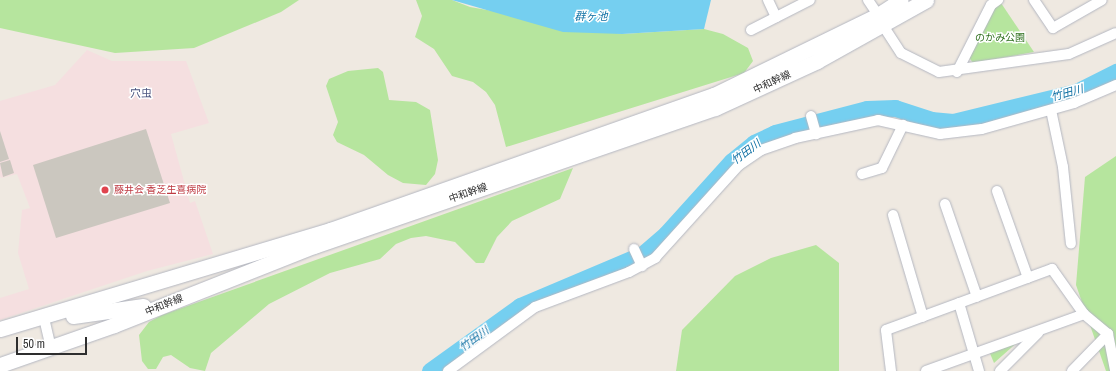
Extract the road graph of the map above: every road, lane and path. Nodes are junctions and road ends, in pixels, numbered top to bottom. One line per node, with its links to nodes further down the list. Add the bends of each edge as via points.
1 (768, 0): 9 (street)
2 (810, 0): 9 (street)
3 (868, 0): 10 (street)
4 (901, 0): 10 (main road, 中和幹線)
5 (926, 0): 10 (main road, 中和幹線)
6 (998, 0): 13 (street, via 991,5)
7 (1034, 0): 8 (street, via 1053,28)
8 (1102, 0)
9 (776, 17): 11 (street)
10 (881, 21): 13 (street, via 901,53 939,72); 28 (main road, 中和幹線, via 716,108 314,246); 32 (main road, 中和幹線, via 714,95 330,230)
11 (751, 30)
12 (1116, 33): 13 (street, via 1069,54)
13 (956, 72)
14 (1116, 85): 15 (street, via 1102,94)
15 (1051, 110): 17 (street, via 982,129 940,134); 23 (street, via 1063,167)
16 (811, 116): 18 (street)
17 (903, 125): 18 (street, via 878,120); 19 (street, via 882,168)
18 (816, 134): 25 (street, via 777,144 748,158 667,247)
19 (862, 174)
20 (998, 191): 26 (street)
21 (945, 204): 27 (street)
22 (893, 215): 31 (street)
23 (1071, 244)
24 (634, 249): 25 (street)
25 (642, 266): 39 (street, via 535,307)
26 (1028, 278): 27 (street); 30 (street, via 1052,269)
27 (977, 297): 29 (street)
28 (169, 303): 32 (main road, via 51,321); 36 (main road, 中和幹線)
29 (959, 303): 31 (street); 37 (street)
30 (1084, 314): 34 (street); 35 (street)
31 (923, 317): 40 (street, via 886,330)
32 (44, 318): 33 (main road, 中和幹線); 36 (street)
33 (0, 330)
34 (1040, 331): 37 (street); 43 (street)
35 (1108, 334): 44 (street); 45 (street)
36 (51, 348): 38 (main road, 中和幹線)
37 (974, 354): 41 (street); 42 (street)
38 (0, 364)
39 (448, 371)
40 (891, 371)
41 (926, 371)
42 (979, 371)
43 (1000, 371)
44 (1072, 371)
45 (1115, 371)

